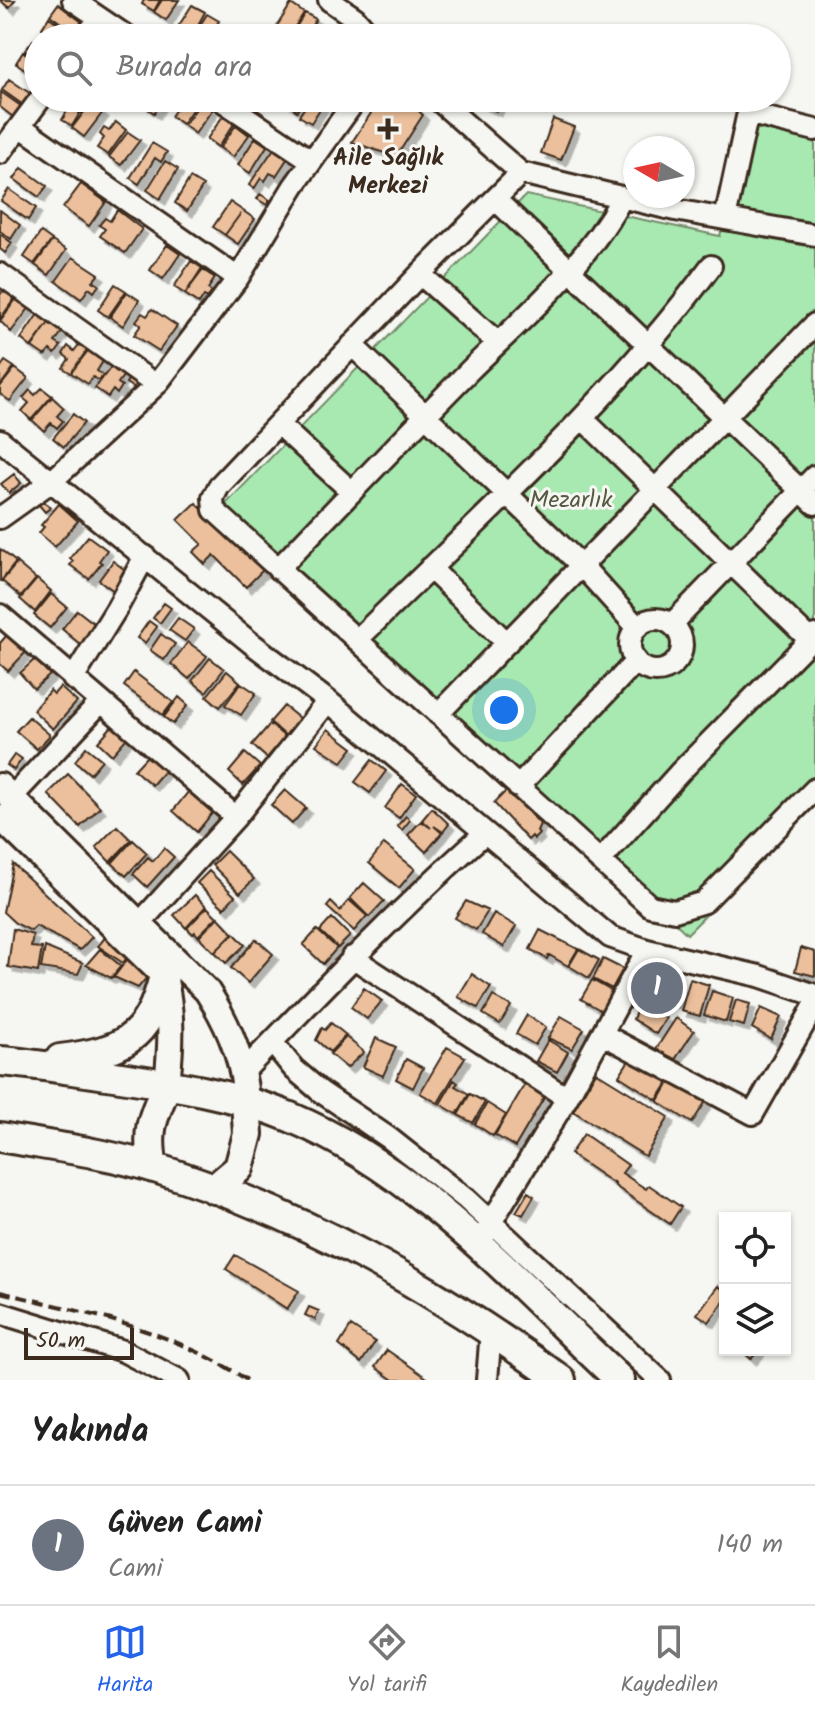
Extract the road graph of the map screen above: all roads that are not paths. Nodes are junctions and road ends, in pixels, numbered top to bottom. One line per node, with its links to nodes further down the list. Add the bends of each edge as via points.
1 (73, 0): 3 (street)
2 (329, 0): 6 (street)
3 (99, 18): 4 (street); 5 (street)
4 (95, 24)
5 (108, 24)
6 (360, 24)
7 (30, 112): 11 (street)
8 (239, 112): 14 (street)
9 (347, 112): 14 (street)
10 (452, 112): 15 (street)
11 (20, 126): 13 (street); 24 (street)
12 (815, 130): 18 (street, via 747,117)
13 (0, 153)
14 (312, 161): 24 (street)
15 (521, 173): 16 (street); 17 (street)
16 (622, 198): 18 (street); 21 (street)
17 (495, 199): 21 (street); 23 (street)
18 (725, 219): 19 (street)
19 (815, 235)
20 (711, 266): 28 (street)
21 (570, 271): 26 (street); 28 (street)
22 (0, 274): 29 (street)
23 (420, 274): 26 (street); 27 (street)
24 (238, 278): 29 (street)
25 (815, 324): 32 (street)
26 (498, 343): 30 (street)
27 (352, 345): 30 (street); 33 (street)
28 (649, 346): 31 (street); 32 (street)
29 (156, 385): 35 (street)
30 (425, 416): 38 (street); 39 (street)
31 (582, 418): 36 (street); 39 (street)
32 (725, 418): 36 (street); 37 (street)
33 (278, 424): 38 (street); 45 (street, via 219,486 213,504)
34 (0, 440): 35 (street)
35 (52, 481): 40 (street); 41 (street)
36 (656, 490): 42 (street); 43 (street)
37 (810, 490): 42 (street)
38 (352, 492): 45 (street)
39 (505, 493): 43 (street); 44 (street)
40 (0, 518)
41 (145, 556): 53 (street); 54 (street)
42 (731, 563): 47 (street); 49 (street)
43 (582, 566): 48 (street); 51 (street)
44 (430, 568): 50 (street); 51 (street)
45 (278, 569): 50 (street)
46 (0, 615): 53 (street)
47 (672, 624): 48 (street, via 650,619); 52 (street, via 682,643 674,663 654,671)
48 (637, 627): 52 (street, via 630,640)
49 (813, 638): 62 (street)
50 (357, 640): 56 (street)
51 (507, 643): 56 (street)
52 (636, 661): 57 (street)
53 (73, 679): 55 (street)
54 (328, 701): 60 (street); 61 (street)
55 (100, 703): 59 (street); 60 (street)
56 (438, 714): 57 (street)
57 (518, 787): 62 (street)
58 (815, 789): 62 (street, via 704,902 685,910 650,906)
59 (4, 800): 63 (main road); 66 (main road)
60 (236, 817): 63 (street)
61 (485, 833): 64 (street, via 610,937); 65 (street)
62 (600, 861)
63 (140, 923): 72 (main road, via 207,991)
64 (647, 950): 67 (street); 69 (street)
65 (352, 957): 70 (street); 74 (street)
66 (164, 976): 71 (highway, via 147,1024 127,1040 102,1053); 73 (main road, via 170,1002)
67 (815, 995)
68 (815, 1005): 69 (street, via 753,1114)
69 (602, 1034): 74 (street)
70 (272, 1042): 72 (street); 79 (street, via 307,1081 412,1155)
71 (12, 1062): 73 (highway)
72 (244, 1071): 75 (main road)
73 (167, 1084): 75 (highway); 77 (highway, via 149,1141)
74 (567, 1098): 79 (street)
75 (246, 1101): 78 (highway, via 248,1134 239,1168); 79 (highway, via 292,1118 383,1168)
76 (0, 1137): 77 (highway)
77 (153, 1168): 78 (highway)
78 (214, 1189): 81 (highway, via 371,1257)
79 (484, 1234): 85 (highway); 86 (street)
80 (0, 1313): 82 (street, via 123,1351)
81 (491, 1330): 83 (street); 84 (highway)
82 (179, 1380)
83 (487, 1380)
84 (561, 1380)
85 (620, 1380)
86 (660, 1380)

